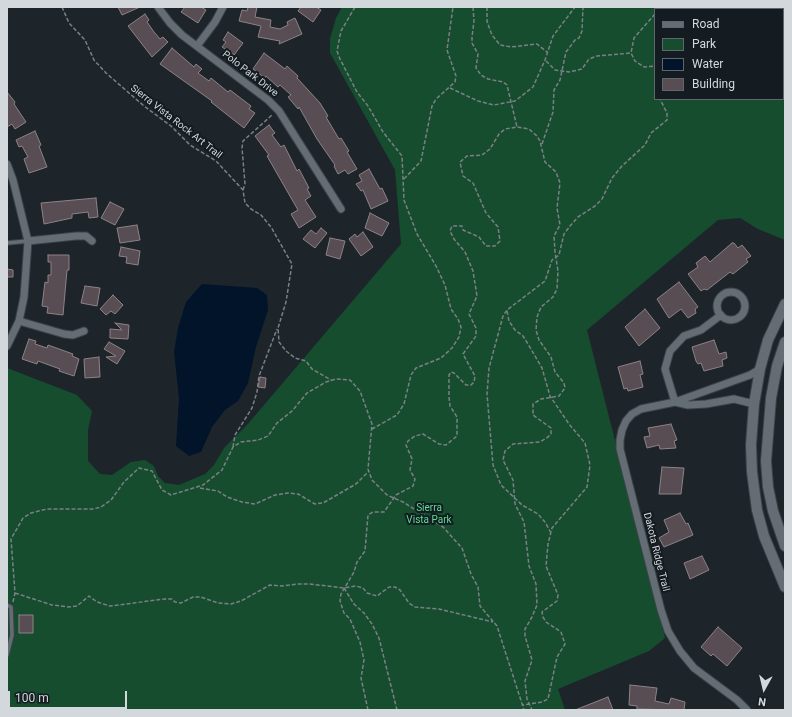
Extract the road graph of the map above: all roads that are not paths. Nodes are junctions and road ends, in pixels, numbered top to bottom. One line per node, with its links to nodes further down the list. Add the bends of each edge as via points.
1 (158, 7): 3 (street, Polo Park Drive, via 170,23)
2 (223, 7): 3 (street)
3 (197, 46): 5 (street, Polo Park Drive, via 279,111)
4 (7, 164): 6 (street)
5 (340, 209)
6 (28, 241): 7 (street, via 76,236 86,236); 8 (lane); 11 (street, via 27,279)
7 (92, 241)
8 (7, 243)
9 (785, 304): 15 (main road, via 768,340)
10 (721, 315): 10 (street, via 729,320 743,315 746,306 742,296 735,292 726,292 722,295 717,302); 16 (street, via 701,330 684,336 670,351 665,368)
11 (19, 321): 12 (street, via 64,334 73,335); 14 (street)
12 (84, 331)
13 (785, 342): 18 (main road, via 771,398 766,461 773,511)
14 (7, 346)
15 (760, 369): 16 (street, Dakota Ridge Trail); 17 (main road)
16 (675, 402): 17 (street, Dakota Ridge Trail, via 706,404 734,399); 22 (street, Dakota Ridge Trail, via 641,409 632,414 622,430 620,449 668,631 694,668 738,700)
17 (754, 404): 19 (main road, via 751,452 755,498 764,536)
18 (785, 546)
19 (785, 587)
20 (9, 606): 21 (lane, via 12,635)
21 (7, 655)
22 (747, 710)

